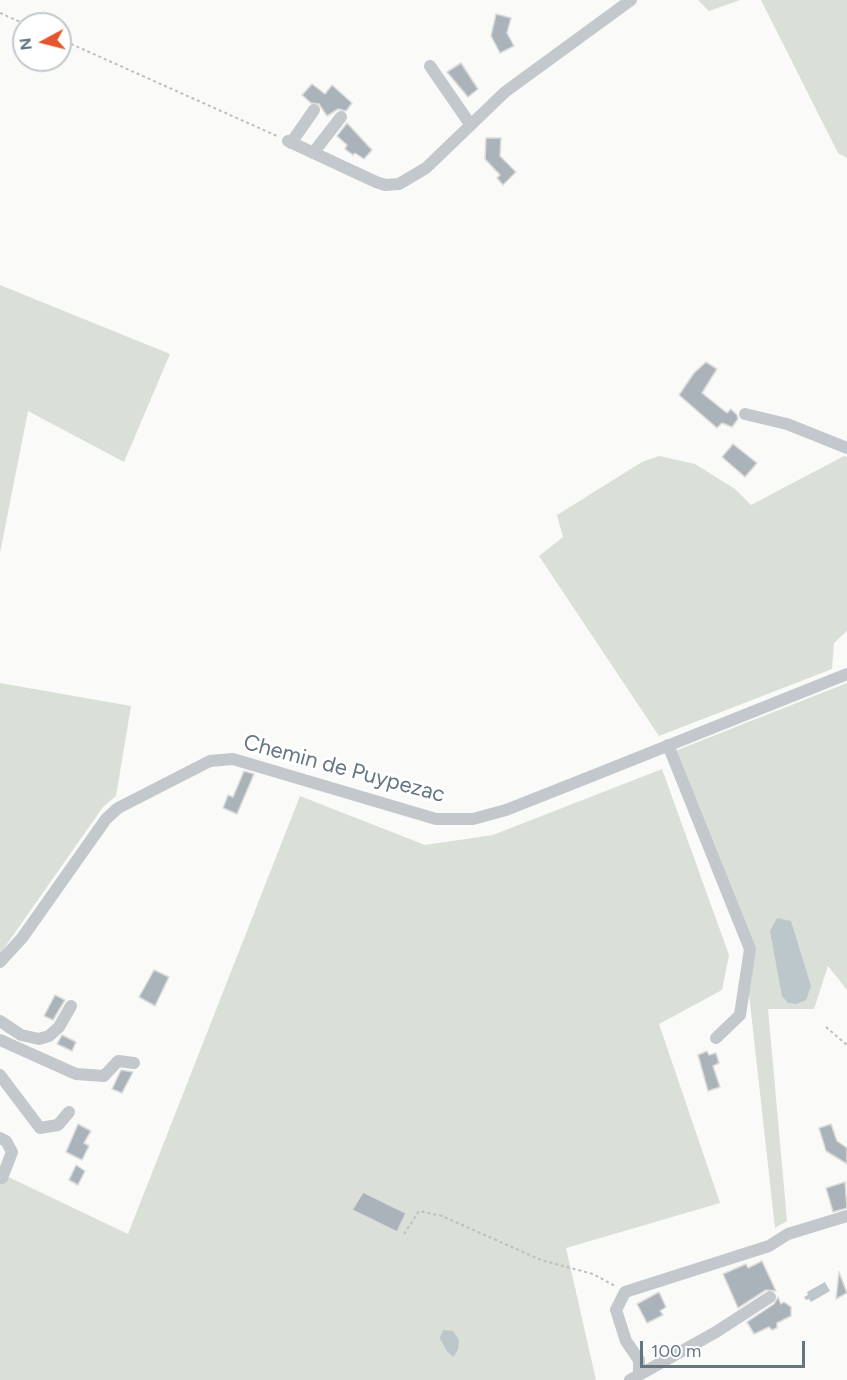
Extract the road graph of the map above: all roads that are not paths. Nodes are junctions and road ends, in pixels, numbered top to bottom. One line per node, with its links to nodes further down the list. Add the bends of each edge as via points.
1 (631, 0): 5 (street, via 504,92)
2 (430, 66): 5 (street)
3 (314, 110): 6 (street, via 290,142)
4 (341, 117): 6 (street)
5 (470, 124): 6 (street, via 426,168 399,183 376,182)
6 (313, 153)
7 (746, 414): 8 (street, via 787,424)
8 (847, 448)
9 (847, 674): 10 (street, Chemin de Puypezac)
10 (668, 745): 11 (street, Chemin de Puypezac, via 506,810 473,819 436,819 233,759 210,760 118,808 106,819 22,938); 14 (street, via 750,949 740,1016)
11 (0, 962)
12 (71, 1006): 13 (street, via 59,1027 39,1039 21,1035)
13 (0, 1021)
14 (716, 1038)
15 (0, 1040): 16 (street, via 76,1074 104,1076 118,1061)
16 (134, 1063)
17 (0, 1075): 18 (street, via 40,1128 58,1125)
18 (69, 1112)
19 (0, 1138): 20 (street, via 12,1152)
20 (2, 1178)
21 (847, 1216): 23 (street, via 788,1234 769,1246 625,1292 616,1310 626,1341 639,1360)
22 (770, 1296): 23 (street, via 716,1332)
23 (635, 1377)

